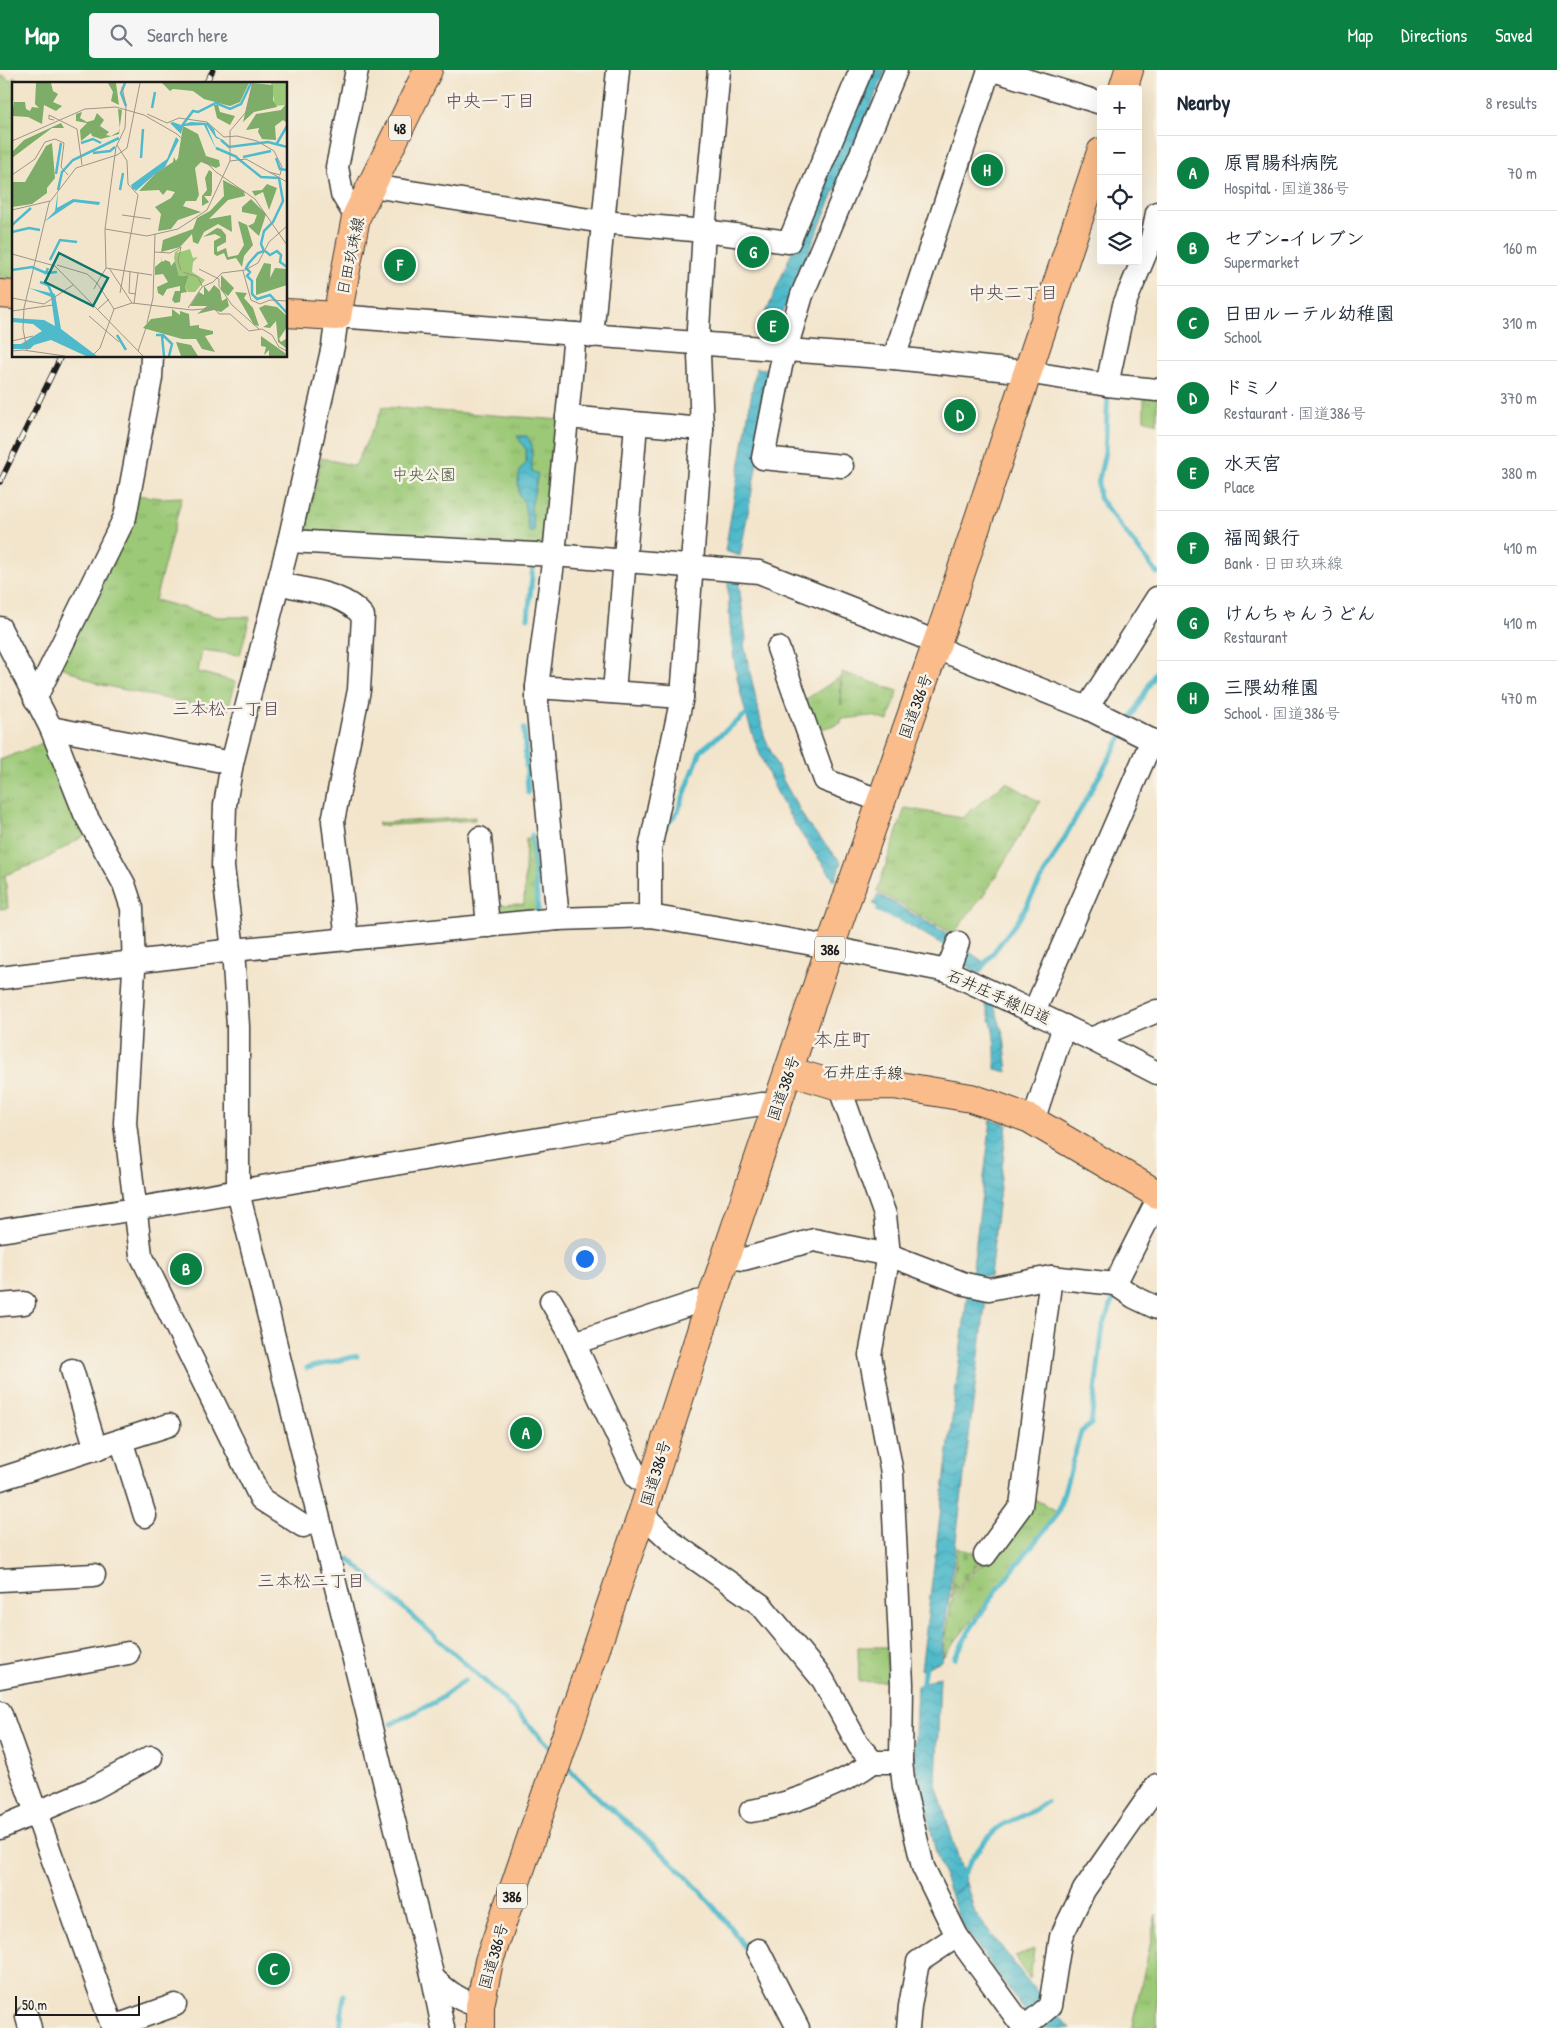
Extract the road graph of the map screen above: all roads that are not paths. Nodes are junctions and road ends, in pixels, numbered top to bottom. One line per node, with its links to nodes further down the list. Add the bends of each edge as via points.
1 (357, 70): 15 (street, via 337,166 342,194)
2 (428, 70): 13 (main road, 日田玖珠線 / 48)
3 (618, 70): 16 (street)
4 (719, 70): 17 (street)
5 (861, 70): 17 (street, via 789,242)
6 (896, 70): 22 (street, via 802,295)
7 (989, 70): 24 (street)
8 (992, 70): 11 (street)
9 (1129, 70): 10 (main road)
10 (1123, 85)
11 (1097, 103)
12 (1097, 164): 25 (main road, 国道386号 / 386)
13 (372, 186): 15 (main road, 日田玖珠線 / 48); 16 (street)
14 (1157, 213): 26 (street, via 1152,238 1124,305)
15 (356, 216): 19 (main road, 日田玖珠線 / 48)
16 (603, 222): 17 (street); 20 (street)
17 (704, 231): 21 (street)
18 (288, 313): 19 (main road, 日田玖珠線)
19 (337, 316): 20 (street); 32 (street)
20 (583, 335): 21 (street); 28 (street)
21 (699, 344): 22 (street); 30 (street)
22 (787, 351): 24 (street); 31 (street, via 781,366 763,458)
23 (152, 358): 44 (street, via 151,378 124,517)
24 (894, 358): 25 (street)
25 (1026, 372): 26 (street); 39 (main road, 国道386号 / 386)
26 (1107, 385): 27 (street)
27 (1157, 390)
28 (567, 418): 29 (street); 33 (street)
29 (636, 424): 30 (street); 34 (street)
30 (702, 428): 35 (street)
31 (842, 466)
32 (289, 542): 33 (street); 36 (street)
33 (554, 555): 34 (street); 41 (street)
34 (624, 562): 35 (street); 42 (street)
35 (692, 566): 39 (street, via 758,572); 43 (street)
36 (278, 583): 48 (street); 54 (street, via 338,598 357,608 364,616 359,690 333,821)
37 (1157, 598): 45 (street)
38 (0, 628): 44 (street)
39 (937, 645): 45 (street, via 951,654); 49 (main road, 国道386号 / 386)
40 (778, 648): 49 (street, via 825,780)
41 (537, 687): 42 (street); 52 (street)
42 (614, 692): 43 (street)
43 (682, 697): 51 (street, via 650,849)
44 (35, 700): 46 (street)
45 (1087, 708): 47 (street)
46 (51, 728): 48 (street); 57 (street, via 85,814 124,884 132,908)
47 (1155, 741): 60 (street)
48 (232, 763): 56 (street, via 225,805 223,867)
49 (881, 801): 55 (main road, 国道386号 / 386)
50 (480, 838): 53 (street)
51 (650, 916): 52 (street, 石井庄手線旧道); 55 (street, 石井庄手線旧道)
52 (558, 919): 53 (street, 石井庄手線旧道)
53 (488, 926): 54 (street, 石井庄手線旧道)
54 (347, 940): 56 (street, 石井庄手線旧道)
55 (830, 948): 60 (street, 石井庄手線旧道, via 956,963 992,992); 63 (main road, 国道386号 / 386)
56 (233, 950): 57 (street, 石井庄手線旧道); 69 (street, via 238,1026)
57 (133, 963): 58 (street, 石井庄手線旧道); 72 (street, via 125,1123)
58 (0, 978)
59 (1157, 1011): 62 (street)
60 (1034, 1012): 61 (street, 石井庄手線旧道)
61 (1064, 1026): 62 (street, 石井庄手線旧道); 67 (street)
62 (1091, 1039): 64 (street, 石井庄手線旧道)
63 (789, 1071): 65 (main road, 石井庄手線); 66 (main road, 国道386号 / 386); 67 (main road, 石井庄手線, via 894,1070 972,1083)
64 (1157, 1073)
65 (839, 1086): 70 (main road, 石井庄手線, via 894,1084 971,1098 998,1107 1030,1119); 74 (street, via 885,1215)
66 (777, 1105): 69 (street, via 762,1104 651,1120); 75 (main road, 国道386号 / 386)
67 (1037, 1109): 68 (main road, 石井庄手線)
68 (1157, 1182)
69 (238, 1192): 72 (street); 108 (street)
70 (1157, 1194)
71 (1157, 1201): 77 (street)
72 (137, 1210): 73 (street); 92 (street, via 141,1255 261,1499)
73 (0, 1231)
74 (889, 1255): 75 (street, via 814,1240 744,1259); 76 (street, via 965,1284 989,1288); 101 (street, via 870,1355 892,1473 902,1684)
75 (726, 1257): 78 (main road, 国道386号 / 386)
76 (1051, 1278): 77 (street); 93 (street, via 1021,1506)
77 (1116, 1284): 82 (street)
78 (711, 1300): 83 (street); 89 (main road, 国道386号 / 386)
79 (551, 1301): 83 (street)
80 (24, 1303): 81 (street)
81 (0, 1305)
82 (1157, 1308)
83 (574, 1343): 89 (street, via 638,1478)
84 (72, 1370): 87 (street)
85 (169, 1425): 86 (street)
86 (121, 1440): 87 (street); 91 (street)
87 (96, 1448): 88 (street)
88 (0, 1479)
89 (650, 1487): 90 (main road, 国道386号 / 386)
90 (642, 1514): 100 (street, via 673,1543 762,1606 823,1680 859,1746); 110 (main road, 国道386号 / 386, via 489,1961)
91 (145, 1516)
92 (303, 1526)
93 (985, 1555)
94 (94, 1575): 95 (street)
95 (0, 1580)
96 (128, 1653): 97 (street)
97 (0, 1677)
98 (0, 1712): 104 (street)
99 (151, 1757): 104 (street)
100 (873, 1762): 101 (street); 103 (street, via 858,1774 835,1784)
101 (901, 1762): 106 (street, via 923,1867)
102 (1157, 1785): 115 (street, via 1084,1890 1061,1937 1050,2006)
103 (751, 1811)
104 (38, 1813): 105 (street); 111 (street)
105 (0, 1828)
106 (957, 1936): 114 (street, via 918,1962); 115 (street)
107 (758, 1950): 113 (street)
108 (433, 1978): 110 (street); 112 (street)
109 (175, 2004): 111 (street)
110 (480, 2017)
111 (113, 2027)
112 (443, 2028)
113 (798, 2028)
114 (908, 2028)
115 (1024, 2028)

